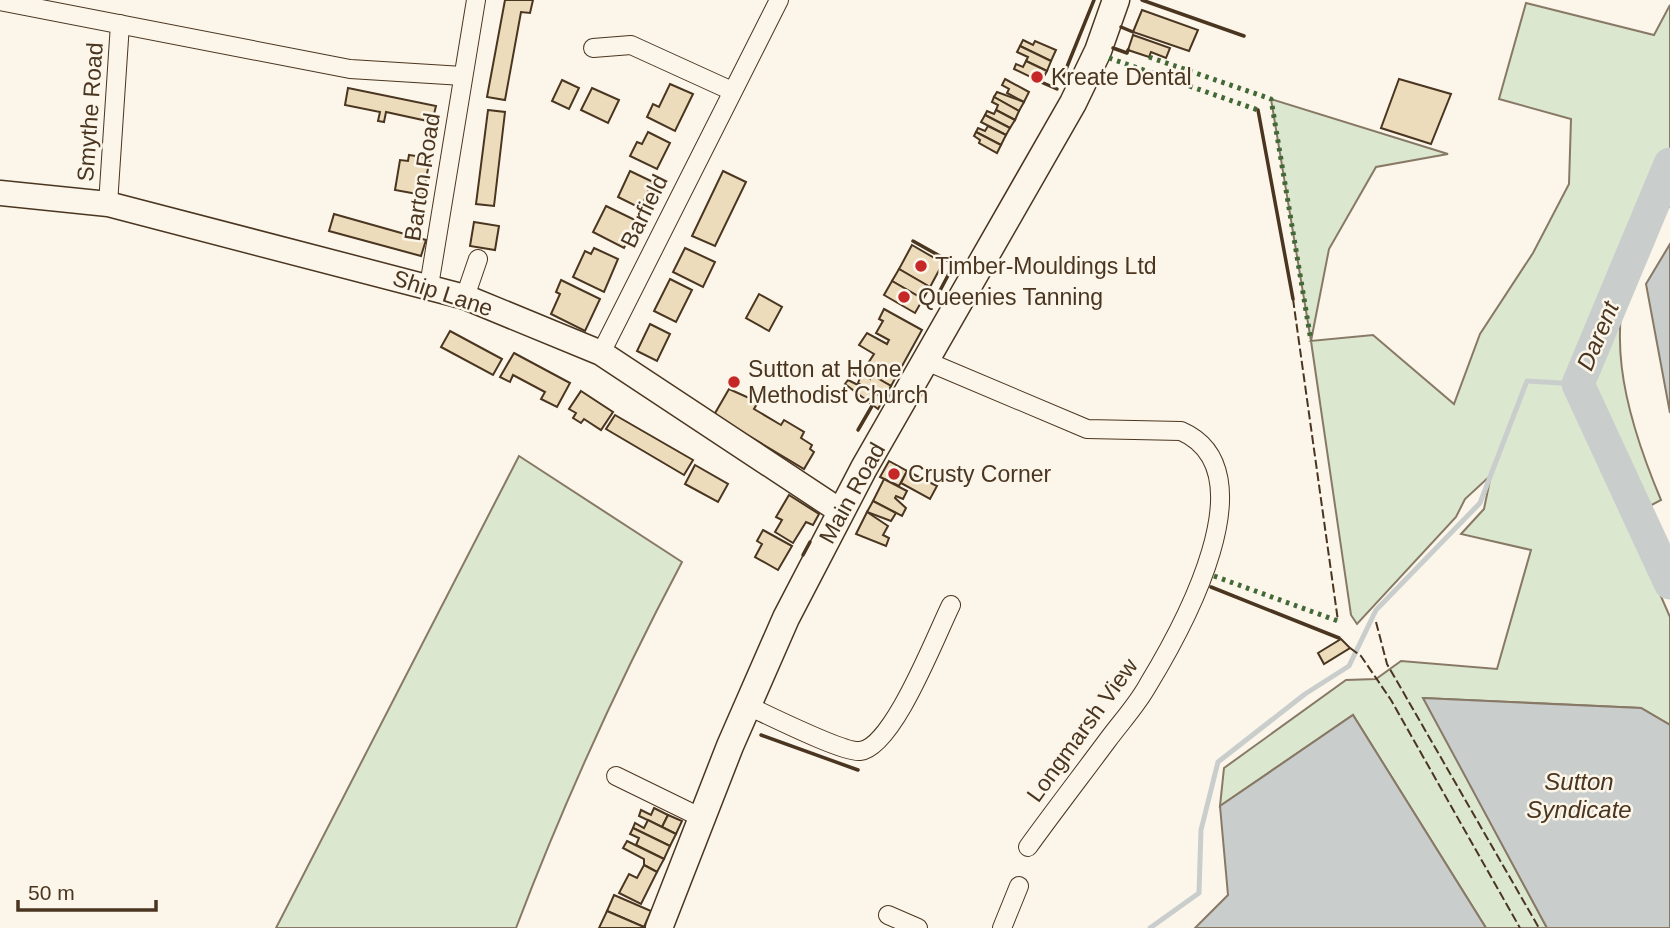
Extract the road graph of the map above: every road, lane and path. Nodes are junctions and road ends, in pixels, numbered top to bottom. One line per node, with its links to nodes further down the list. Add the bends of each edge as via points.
1 (476, 0): 7 (street, Barton Road)
2 (779, 0): 8 (street, Barfield)
3 (1116, 0): 15 (main road, Main Road, via 1073,103)
4 (0, 1): 5 (street)
5 (120, 24): 7 (street, via 350,69); 10 (street, Smythe Road)
6 (593, 48): 8 (street, via 631,45)
7 (463, 76): 12 (street, Barton Road)
8 (732, 92): 14 (street, Barfield)
9 (0, 193): 10 (street, Ship Lane)
10 (108, 204): 12 (street, Ship Lane)
11 (478, 259): 13 (street)
12 (429, 286): 13 (street, Ship Lane)
13 (465, 297): 14 (street, Ship Lane)
14 (601, 353): 16 (street, Ship Lane)
15 (926, 361): 16 (main road, Main Road); 21 (street, Longmarsh View, via 1087,429 1181,431 1194,437 1217,464 1218,521 1192,601 1147,687)
16 (841, 511): 18 (main road, Main Road)
17 (951, 605): 18 (street, via 893,725 872,747 858,752)
18 (747, 705): 20 (main road, Main Road)
19 (616, 776): 20 (street)
20 (702, 818): 24 (main road, Main Road)
21 (1028, 847)
22 (1019, 886): 26 (street)
23 (888, 915): 25 (street)
24 (659, 928)
25 (918, 928)
26 (1002, 928)

